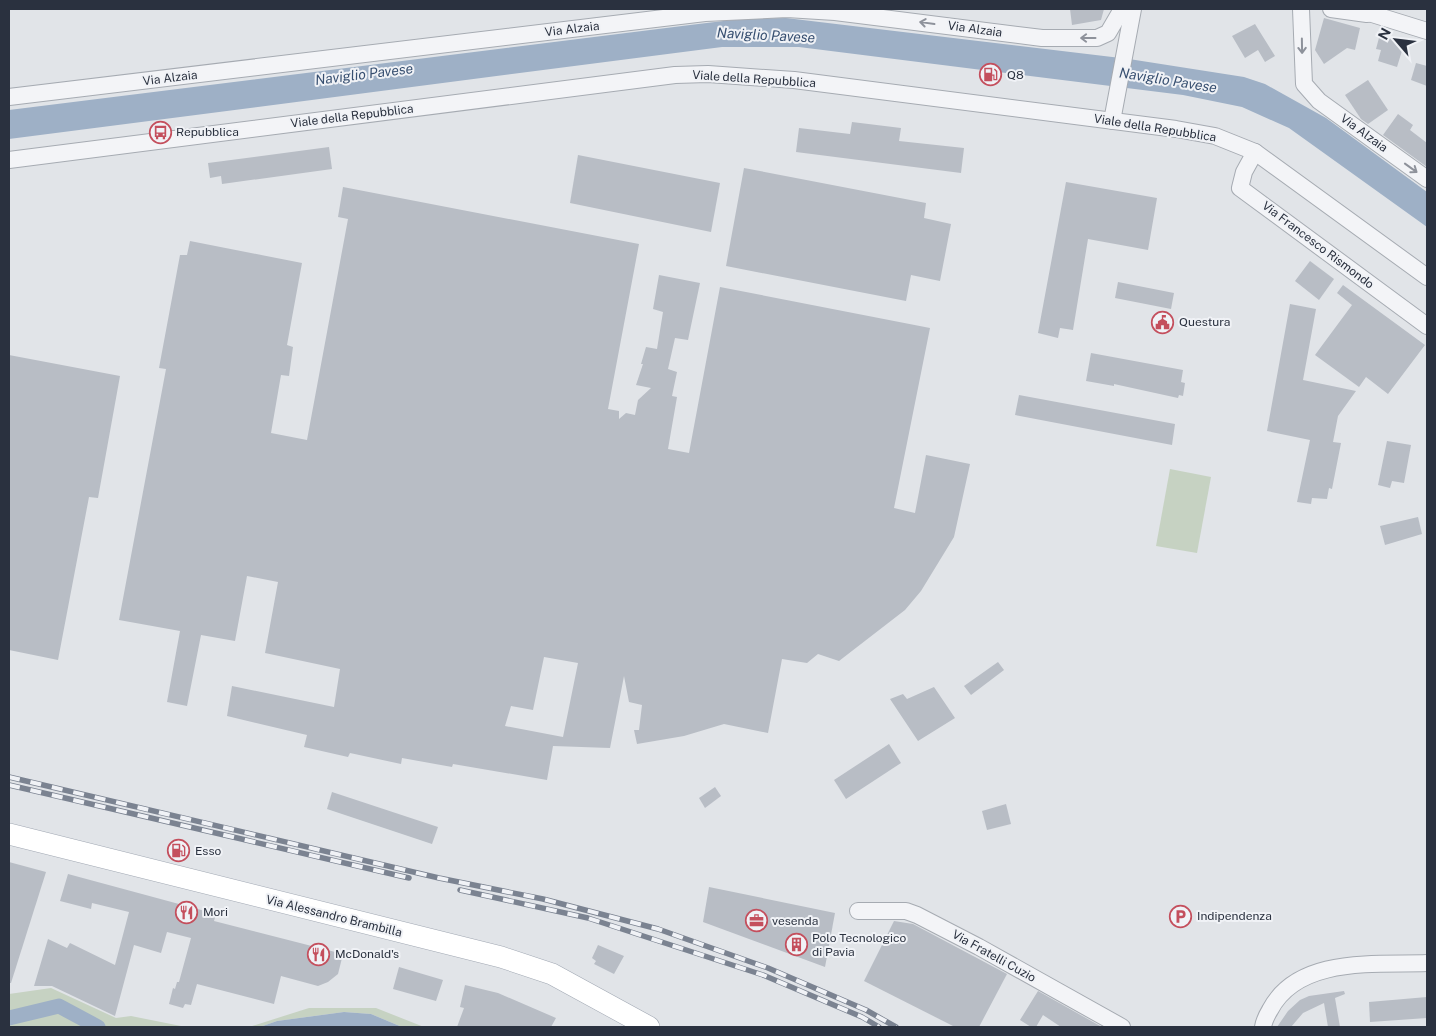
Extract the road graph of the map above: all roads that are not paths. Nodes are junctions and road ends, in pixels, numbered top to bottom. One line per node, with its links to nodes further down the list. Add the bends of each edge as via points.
1 (1122, 9): 6 (street, Via Alzaia, one-way to 6, via 1108,33 1097,38 1042,38)
2 (1134, 9): 9 (street)
3 (1301, 9): 12 (street, Via Alzaia, one-way to 12, via 1304,84 1319,101)
4 (1331, 9): 5 (street)
5 (1362, 11): 7 (street)
6 (889, 13): 8 (street, Via Alzaia, via 787,10 704,13)
7 (1427, 31)
8 (9, 97)
9 (1112, 121): 10 (street, Viale della Repubblica, via 1215,136); 11 (street, Viale della Repubblica, via 794,80 675,75)
10 (1255, 152): 13 (street, Viale della Repubblica); 14 (street, Via Francesco Rismondo, via 1240,188)
11 (9, 160)
12 (1427, 179)
13 (1427, 276)
14 (1427, 326)
15 (9, 834): 18 (main road, Via Alessandro Brambilla, via 501,957 552,974)
16 (858, 911): 19 (street, Via Fratelli Cuzio, via 906,911 917,915)
17 (1427, 964): 20 (street, via 1336,968 1311,974 1278,994)
18 (649, 1027)
19 (1122, 1027)
20 (1263, 1027)

